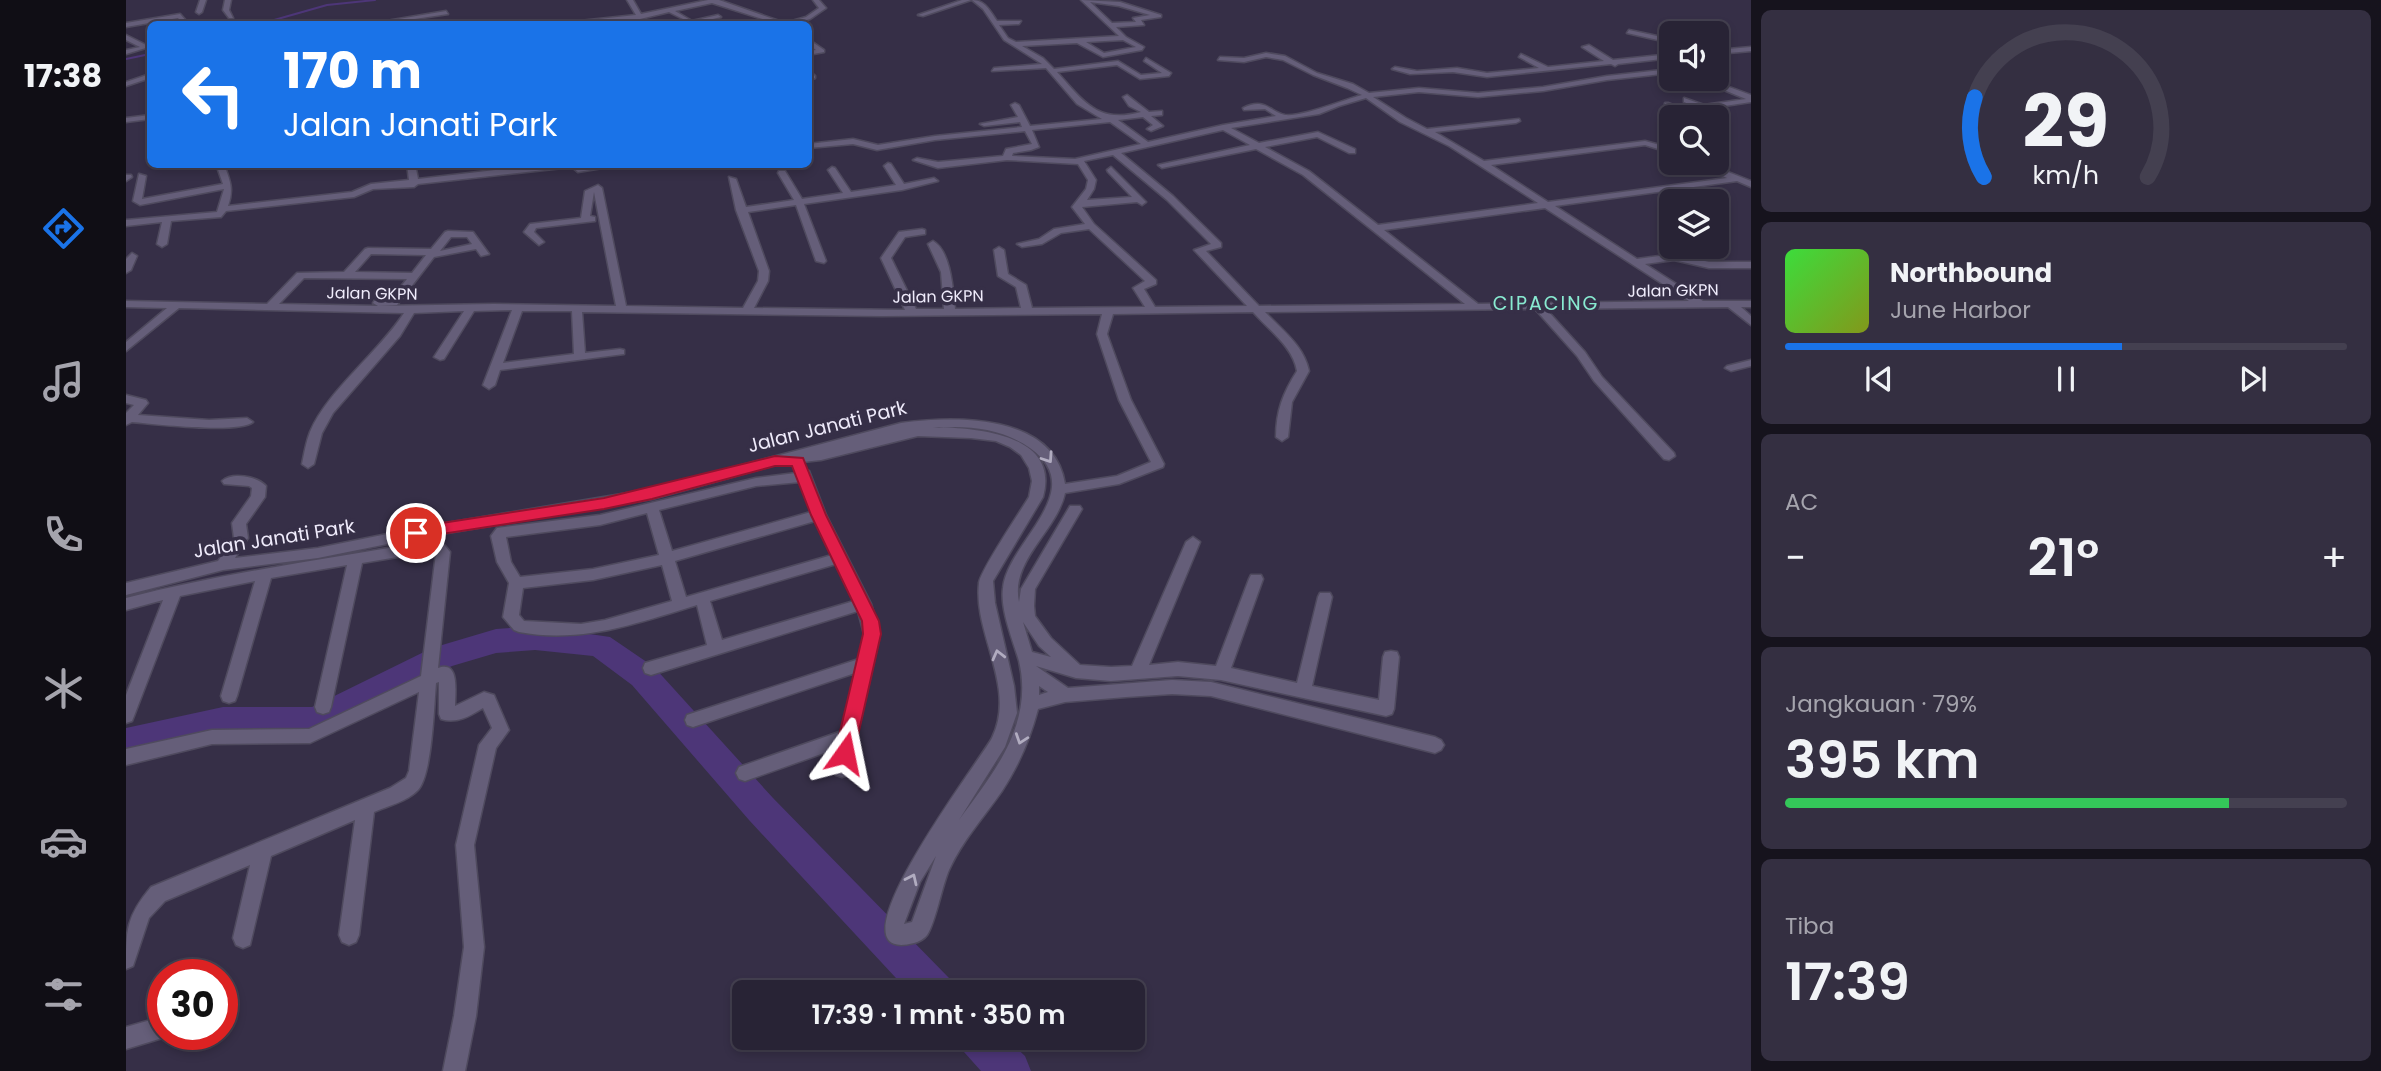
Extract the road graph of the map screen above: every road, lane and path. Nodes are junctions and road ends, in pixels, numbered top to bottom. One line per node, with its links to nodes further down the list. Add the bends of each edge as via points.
1 (202, 0): 12 (street)
2 (228, 0): 16 (street, via 226,10)
3 (630, 0): 17 (street)
4 (676, 0): 10 (street)
5 (715, 0): 10 (street); 27 (street)
6 (816, 0): 28 (street, via 823,8)
7 (968, 0): 15 (street)
8 (975, 0): 30 (street)
9 (1086, 0): 32 (street); 32 (street, via 1159,16 1135,19 1140,25)
10 (685, 7): 11 (street)
11 (670, 10): 14 (street); 25 (street)
12 (200, 12)
13 (446, 13): 22 (street)
14 (651, 15): 17 (street); 24 (street)
15 (921, 15)
16 (231, 16)
17 (640, 17): 23 (street)
18 (718, 17): 26 (street)
19 (147, 21): 31 (street)
20 (149, 21): 21 (street, via 178,16)
21 (183, 21)
22 (403, 21)
23 (591, 21)
24 (660, 21)
25 (688, 21)
26 (704, 21)
27 (776, 21)
28 (796, 21)
29 (1019, 22): 30 (street)
30 (996, 23): 40 (street)
31 (126, 25)
32 (1113, 25): 36 (street)
33 (147, 28): 35 (street)
34 (1629, 33): 37 (street)
35 (126, 35): 41 (street)
36 (1124, 38): 38 (street); 38 (street, via 1142,49 1103,55)
37 (1659, 39)
38 (1076, 40): 40 (street)
39 (812, 44): 47 (street, via 822,51)
40 (1015, 44): 55 (street)
41 (147, 46)
42 (147, 46): 46 (street)
43 (1589, 47): 52 (street, via 1585,47)
44 (1750, 49): 45 (street)
45 (1729, 51)
46 (126, 52)
47 (812, 52)
48 (1521, 57): 58 (street)
49 (1659, 58): 54 (street)
50 (1220, 59): 70 (street, via 1285,58)
51 (1146, 60): 64 (street, via 1169,74)
52 (1607, 60): 53 (street); 54 (street)
53 (1574, 62)
54 (1618, 64): 58 (street); 61 (street)
55 (1049, 69): 57 (street); 64 (street, via 1118,63); 83 (street, via 1090,110)
56 (1395, 69): 59 (street, via 1411,74 1456,70 1478,75)
57 (995, 70)
58 (1549, 70): 59 (street)
59 (1531, 71): 62 (street)
60 (1659, 72): 61 (street)
61 (1644, 73): 68 (street)
62 (1542, 76)
63 (147, 77): 67 (street)
64 (1140, 77): 65 (street)
65 (1122, 78)
66 (1553, 81): 68 (street)
67 (126, 83)
68 (1566, 86): 70 (street, via 1478,95 1419,90)
69 (1729, 90): 72 (street)
70 (1366, 95): 81 (street, via 1320,112); 89 (street)
71 (1127, 97): 79 (street)
72 (1751, 99): 76 (street)
73 (1687, 100): 75 (street)
74 (1014, 105): 82 (street)
75 (1698, 105)
76 (1715, 105)
77 (1247, 108): 81 (street, via 1266,107)
78 (1159, 113): 79 (street)
79 (1145, 114): 83 (street); 88 (street, via 1158,126)
80 (147, 117): 84 (street)
81 (1283, 117): 86 (street)
82 (1022, 119): 87 (street); 91 (street)
83 (1112, 119): 87 (street); 93 (street)
84 (126, 120)
85 (1516, 121): 89 (street)
86 (1223, 127): 90 (street); 95 (street)
87 (1028, 129): 91 (street, via 877,148); 97 (street, via 1035,145)
88 (1151, 129)
89 (1427, 131): 106 (street)
90 (1186, 136): 92 (street); 93 (street)
91 (851, 141): 94 (street)
92 (1195, 142)
93 (1147, 145): 100 (street)
94 (812, 146)
95 (1257, 146): 99 (street, via 1318,134); 101 (street); 137 (street, via 1306,173)
96 (1659, 147): 106 (street, via 1645,143)
97 (1031, 148): 102 (street, via 1009,151); 104 (street)
98 (1205, 149): 101 (street)
99 (1352, 151)
100 (1114, 152): 105 (street); 166 (street, via 1218,245 1199,250)
101 (1214, 155): 107 (street)
102 (1007, 158): 103 (street, via 938,165); 104 (street)
103 (917, 160)
104 (1049, 161): 105 (street)
105 (1079, 162): 128 (street, via 1092,180)
106 (1481, 164): 129 (street)
107 (1162, 165)
108 (888, 166): 123 (street)
109 (221, 168): 122 (street)
110 (412, 168): 120 (street)
111 (530, 168): 120 (street)
112 (832, 170): 126 (street)
113 (1111, 170): 128 (street, via 1141,201)
114 (782, 173): 127 (street)
115 (1726, 175): 118 (street)
116 (142, 176): 124 (street)
117 (732, 179): 130 (street)
118 (1736, 179): 121 (street); 129 (street)
119 (934, 181): 123 (street)
120 (414, 183): 131 (street)
121 (1751, 184)
122 (228, 186): 124 (street, via 140,202); 131 (street)
123 (902, 187): 126 (street)
124 (140, 192): 125 (street)
125 (126, 194)
126 (848, 194): 127 (street)
127 (799, 201): 130 (street); 146 (street)
128 (1079, 203): 136 (street, via 1077,207)
129 (1544, 205): 137 (street); 147 (street)
130 (741, 210): 169 (street, via 764,276)
131 (222, 212): 133 (street)
132 (604, 218): 134 (street); 134 (street, via 600,190 593,188); 165 (street)
133 (167, 219): 135 (street); 140 (street)
134 (585, 220): 139 (street, via 533,226 529,232)
135 (126, 223)
136 (1091, 226): 142 (street, via 1054,232 1042,241); 163 (street, via 1152,282 1138,288)
137 (1376, 228): 160 (street)
138 (922, 232): 171 (street, via 902,234 886,258)
139 (539, 242)
140 (162, 244)
141 (933, 244): 170 (street, via 946,272)
142 (1022, 244)
143 (999, 250): 167 (street, via 1003,276 1021,285)
144 (433, 253): 144 (street, via 481,250 470,234 448,234); 150 (street, via 368,251); 151 (street)
145 (132, 256): 149 (street)
146 (821, 261)
147 (1635, 262): 148 (street, via 1674,257 1709,265); 157 (street)
148 (1751, 265)
149 (126, 270)
150 (346, 276): 151 (street); 156 (street, via 301,275)
151 (415, 276): 156 (street, via 394,303)
152 (126, 304): 153 (street, Jalan GKPN)
153 (178, 304): 156 (street, Jalan GKPN); 173 (street)
154 (1732, 304): 155 (street, Jalan GKPN); 157 (street, Jalan GKPN); 172 (street)
155 (1751, 304)
156 (272, 305): 164 (street, Jalan GKPN)
157 (1702, 305): 161 (street, Jalan GKPN)
158 (471, 307): 159 (street, Jalan GKPN); 164 (street, Jalan GKPN); 175 (street)
159 (518, 308): 162 (street, Jalan GKPN); 178 (street)
160 (1477, 308): 161 (street, Jalan GKPN); 166 (street, Jalan GKPN)
161 (1539, 308): 184 (street)
162 (578, 309): 165 (street, Jalan GKPN); 176 (street)
163 (1151, 309): 166 (street, Jalan GKPN); 168 (street, Jalan GKPN)
164 (411, 310): 189 (street, via 396,334 328,411)
165 (622, 310): 169 (street, Jalan GKPN)
166 (1255, 310): 186 (street, via 1295,350 1303,370 1281,413)
167 (1027, 311): 168 (street, Jalan GKPN); 170 (street, Jalan GKPN)
168 (1108, 311): 192 (street, via 1102,334 1125,400 1158,464 1119,480)
169 (746, 312): 171 (street, Jalan GKPN)
170 (950, 312): 171 (street, Jalan GKPN)
171 (912, 313)
172 (1751, 322)
173 (126, 348)
174 (620, 352): 176 (street)
175 (440, 357)
176 (580, 358): 178 (street)
177 (1751, 363): 179 (street)
178 (498, 367): 180 (street)
179 (1731, 368)
180 (489, 385)
181 (126, 399): 182 (street, via 142,403)
182 (128, 420): 183 (street)
183 (247, 422)
184 (1647, 432): 185 (street); 187 (street)
185 (1629, 435)
186 (1282, 437)
187 (1669, 456)
188 (796, 458): 190 (street); 192 (street, Jalan Janati Park, one-way to 192, via 901,426 979,425 1034,442); 200 (street, Jalan Janati Park, via 604,504); 212 (street, via 921,432 995,437 1023,449 1039,472 1040,482 1036,497 986,581)
189 (308, 464)
190 (804, 477): 193 (street, via 756,482); 195 (street)
191 (229, 481): 200 (street, via 259,486 258,497 239,523 241,538)
192 (1067, 489): 211 (street, via 1016,570 1010,588)
193 (652, 509): 197 (street); 203 (street, via 502,532 498,536 504,562)
194 (1075, 509): 219 (street, via 1028,589 1026,606 1045,642)
195 (819, 515): 197 (street); 198 (street)
196 (1194, 542): 220 (street)
197 (666, 557): 203 (street, via 569,579); 209 (street)
198 (840, 558): 207 (street); 210 (street)
199 (355, 560): 201 (street); 218 (street, via 436,545 443,552); 226 (street)
200 (223, 565): 204 (street, Jalan Janati Park)
201 (265, 573): 205 (street); 224 (street)
202 (1256, 579): 221 (street)
203 (516, 583): 209 (street, via 511,617 524,627 581,630)
204 (126, 589)
205 (174, 591): 208 (street); 227 (street)
206 (1325, 597): 222 (street)
207 (702, 598): 209 (street); 213 (street)
208 (126, 604)
209 (681, 604)
210 (863, 604): 213 (street); 215 (street, via 872,634)
211 (1016, 626): 212 (street); 216 (street)
212 (992, 630): 232 (street, one-way to 212, via 999,743 1009,713)
213 (716, 648): 217 (street)
214 (1391, 657): 222 (street, via 1386,709)
215 (866, 663): 228 (street); 229 (street)
216 (1028, 664): 219 (street); 223 (street); 225 (street)
217 (651, 668)
218 (431, 670): 231 (street, via 310,736 212,737); 236 (street, via 418,772 412,784); 243 (street, via 447,671 447,713 461,712 484,699 491,704 502,730 489,742 465,845 474,947)
219 (1076, 671): 220 (street)
220 (1138, 671): 221 (street)
221 (1221, 673): 222 (street)
222 (1303, 691)
223 (1065, 695): 225 (street); 230 (street, via 1172,687 1211,689)
224 (229, 696)
225 (1030, 704): 235 (street, one-way to 235, via 1018,749)
226 (323, 707)
227 (126, 716)
228 (693, 720)
229 (847, 737): 233 (street); 234 (street)
230 (1434, 745)
231 (126, 757)
232 (980, 768): 235 (street); 235 (street, one-way to 232, via 934,880 920,928 905,936 894,930 894,921 913,875)
233 (842, 769)
234 (745, 773)
235 (1001, 776)
236 (366, 807): 237 (street); 238 (street)
237 (263, 850): 239 (street); 240 (street, via 158,894 141,912)
238 (348, 935)
239 (243, 938)
240 (126, 959)
241 (147, 1032): 242 (street)
242 (126, 1038)
243 (454, 1071)

